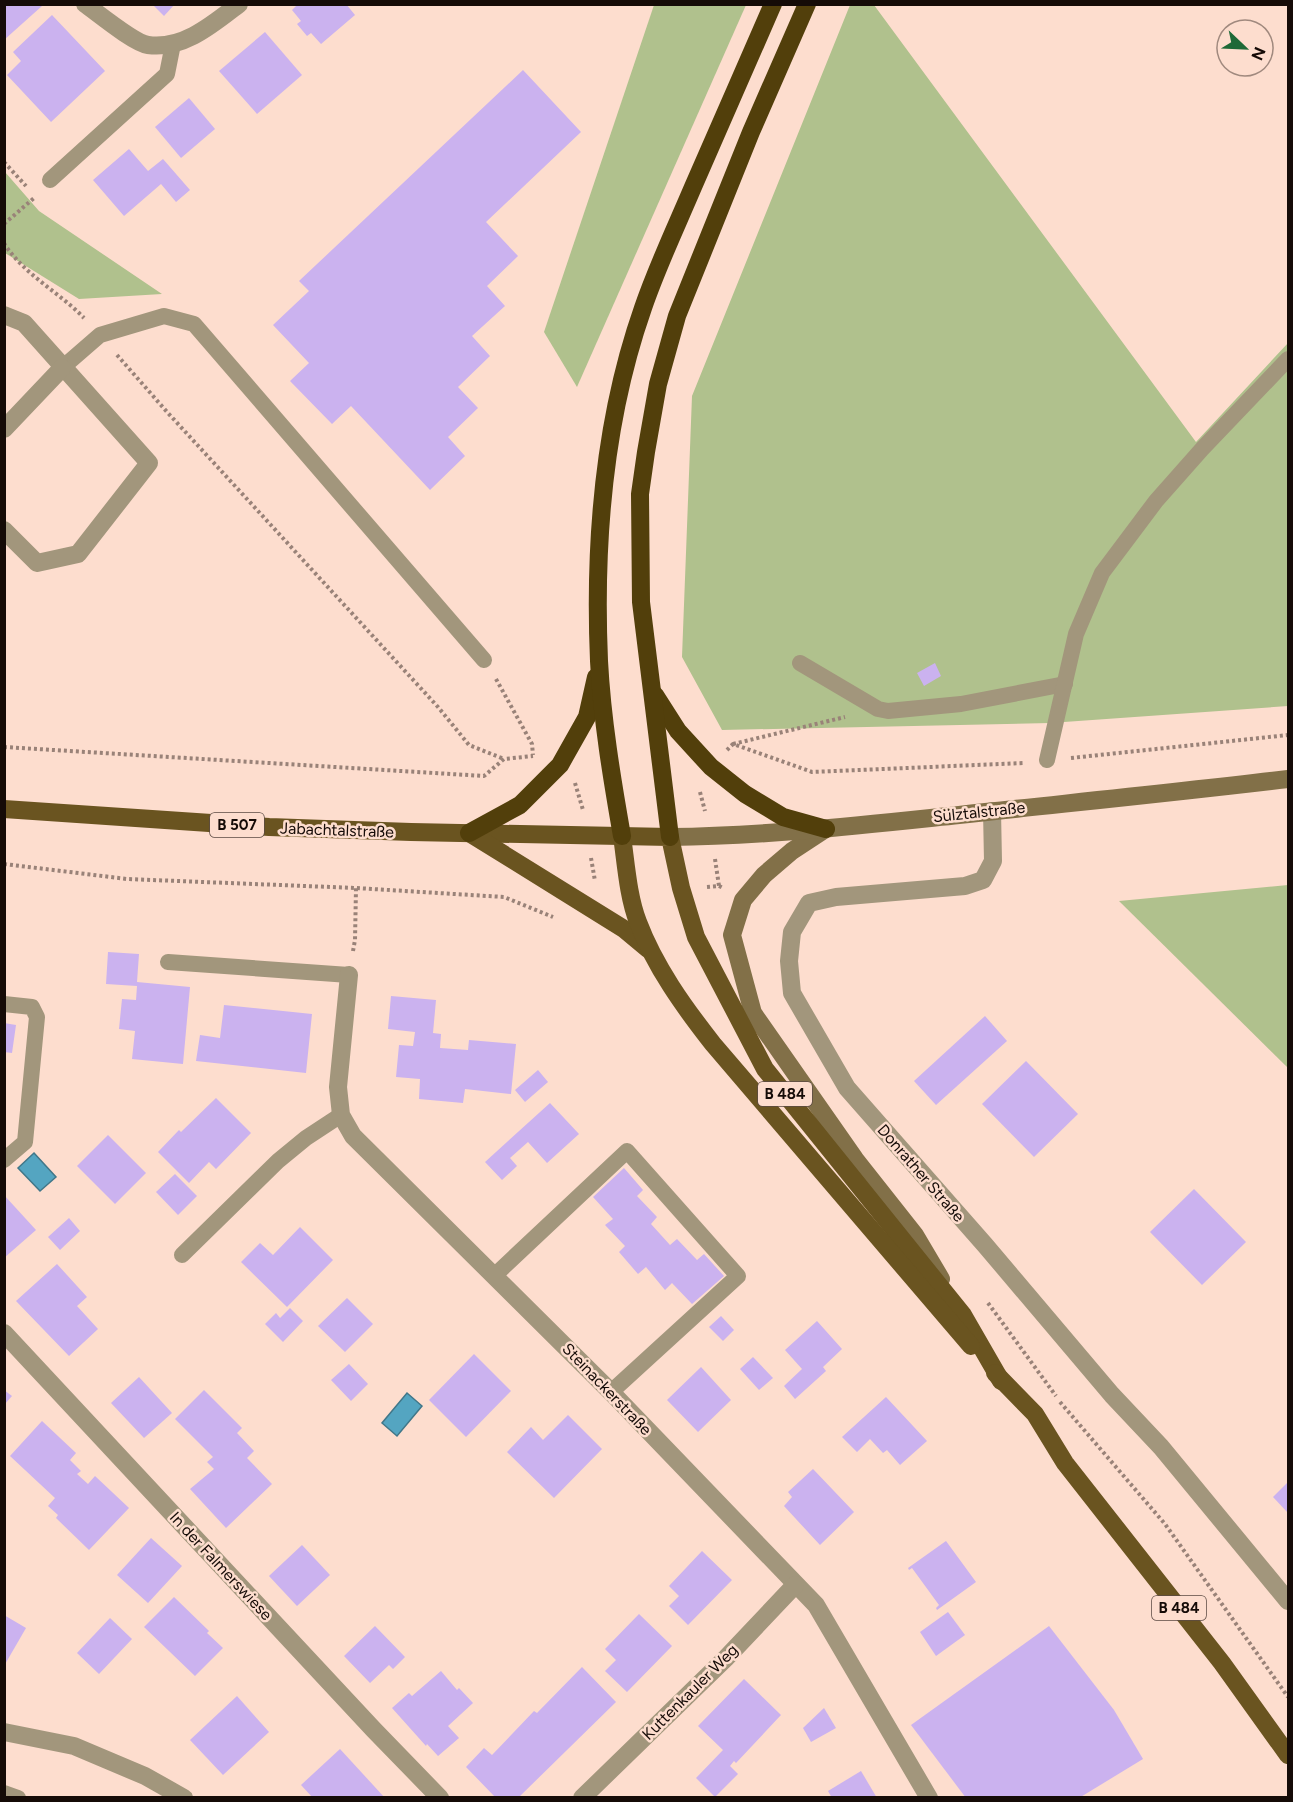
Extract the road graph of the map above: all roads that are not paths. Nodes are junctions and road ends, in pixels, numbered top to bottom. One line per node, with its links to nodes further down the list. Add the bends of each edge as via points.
1 (86, 4): 5 (street, via 146,45)
2 (239, 4): 5 (street, via 195,35)
3 (773, 4): 13 (highway, via 669,242 643,309 623,378 602,522)
4 (807, 4): 16 (highway, via 700,255 658,384 640,504 641,602)
5 (173, 44): 6 (lane, via 167,74)
6 (51, 180)
7 (4, 315): 9 (street, via 24,323)
8 (1288, 359): 15 (lane, via 1156,501 1102,573 1076,634)
9 (62, 368): 10 (street); 11 (street, via 149,463 78,554 37,563); 12 (lane, via 100,335 164,316 194,324)
10 (4, 429)
11 (4, 530)
12 (484, 660)
13 (599, 663): 22 (highway, via 587,717 560,765 520,805); 23 (highway)
14 (800, 663): 15 (lane, via 878,709 888,711 961,704)
15 (1065, 684): 17 (lane)
16 (652, 691): 21 (highway, via 678,731 711,767 745,794 783,817); 24 (highway)
17 (1047, 760)
18 (1288, 779): 20 (main road, Sülztalstraße)
19 (4, 809): 22 (main road, Jabachtalstraße / B 507, via 269,827)
20 (992, 811): 21 (main road, Sülztalstraße); 38 (street, Donrather Straße, via 993,861 983,880 965,886 836,897 809,903 792,932 792,993 847,1088 1161,1447)
21 (826, 829): 24 (main road, Sülztalstraße); 33 (main road, via 792,851 743,900 732,935 753,1013 855,1159 915,1235)
22 (469, 833): 23 (main road, Jabachtalstraße / B 507); 25 (main road, via 624,929)
23 (622, 836): 24 (main road, Jabachtalstraße / B 507); 25 (main road, B 484, via 638,922)
24 (670, 837): 33 (main road, B 484, via 696,937 765,1069)
25 (652, 952): 35 (main road, B 484, via 678,999 713,1044)
26 (168, 962): 27 (lane)
27 (349, 975): 29 (street, Steinackerstraße, via 338,1087)
28 (4, 1004): 30 (lane, via 32,1007 37,1017 25,1142)
29 (341, 1115): 31 (lane, via 278,1161); 32 (street, Steinackerstraße, via 353,1136)
30 (4, 1160)
31 (182, 1255)
32 (495, 1275): 36 (street, Steinackerstraße); 36 (lane, via 627,1151 738,1276)
33 (963, 1315): 35 (main road, B 484)
34 (4, 1333): 44 (street, In der Falmerswiese)
35 (1001, 1381): 40 (main road, B 484, via 1035,1414 1065,1463 1222,1663)
36 (611, 1392): 37 (street, Steinackerstraße)
37 (795, 1585): 45 (street, Kuttenkauler Weg, via 726,1658); 46 (street, Steinackerstraße, via 816,1605)
38 (1288, 1601)
39 (4, 1731): 43 (street, via 74,1746)
40 (1288, 1755)
41 (4, 1793): 42 (lane)
42 (18, 1797)
43 (184, 1797)
44 (440, 1797)
45 (582, 1797)
46 (929, 1797)

